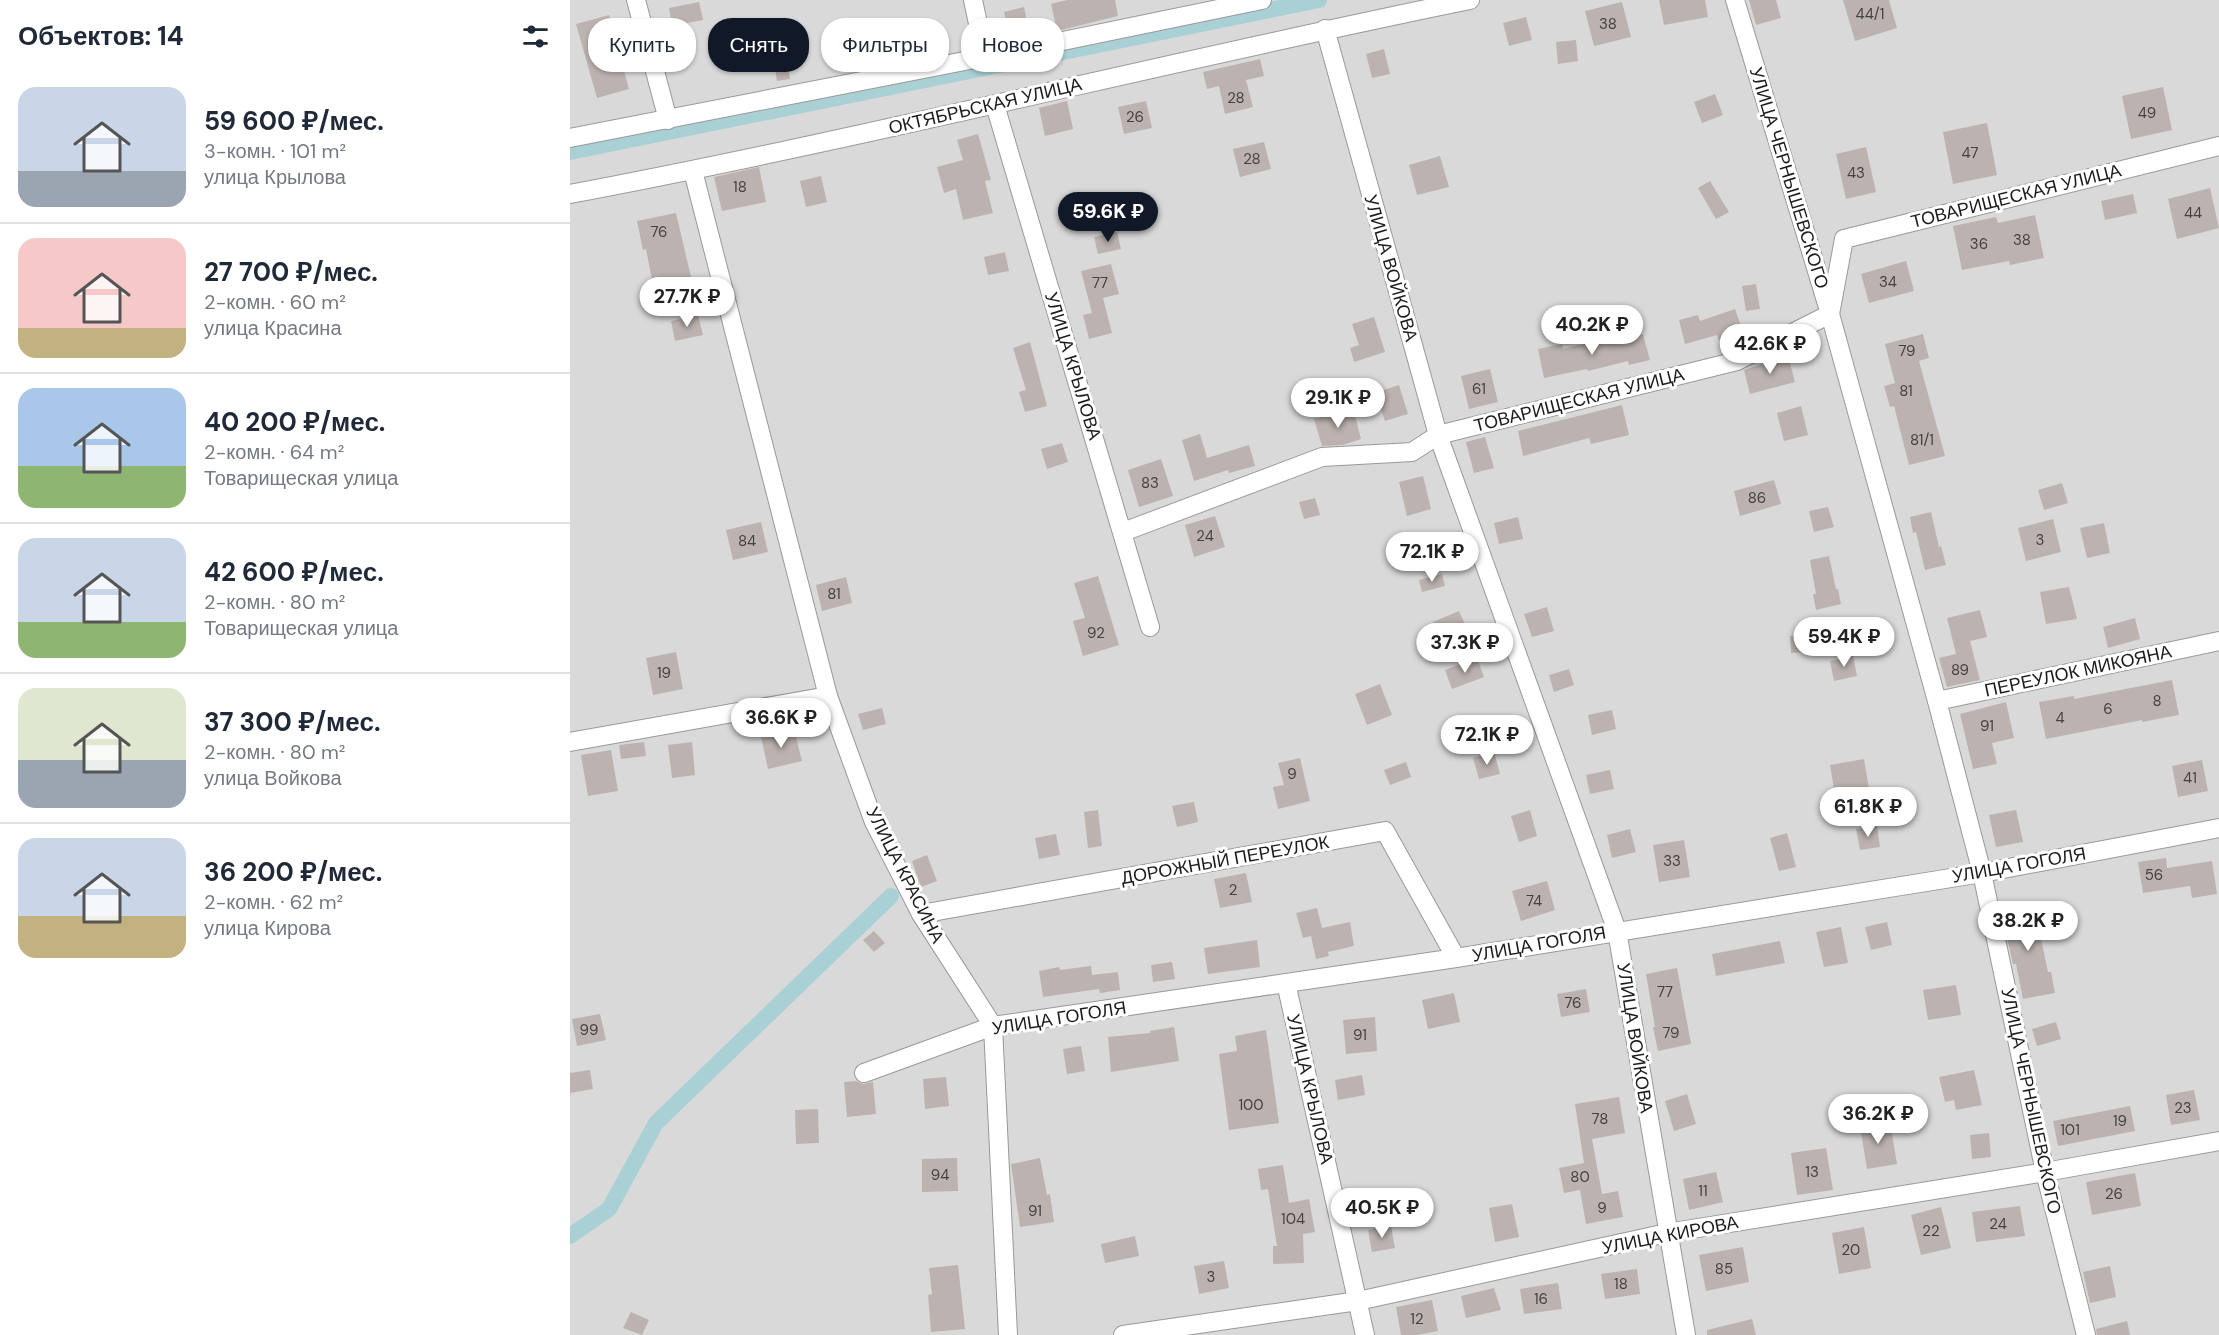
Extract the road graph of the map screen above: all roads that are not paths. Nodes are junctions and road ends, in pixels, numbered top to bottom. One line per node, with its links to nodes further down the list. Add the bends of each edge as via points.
1 (636, 0): 11 (street)
2 (973, 0): 6 (street)
3 (1262, 0): 8 (street)
4 (1470, 0): 7 (street, ОКТЯБРЬСКАЯ УЛИЦА)
5 (1735, 0): 16 (street, УЛИЦА ЧЕРНЫШЕВСКОГО)
6 (977, 18)
7 (1325, 29): 10 (street, ОКТЯБРЬСКАЯ УЛИЦА); 17 (street, УЛИЦА ВОЙКОВА)
8 (1064, 41)
9 (961, 62): 11 (street)
10 (995, 105): 14 (street, ОКТЯБРЬСКАЯ УЛИЦА); 18 (street, УЛИЦА КРЫЛОВА)
11 (668, 120): 12 (street)
12 (570, 138)
13 (2219, 146): 16 (street, ТОВАРИЩЕСКАЯ УЛИЦА, via 1844,239)
14 (693, 171): 15 (street, ОКТЯБРЬСКАЯ УЛИЦА); 21 (street, УЛИЦА КРАСИНА)
15 (570, 194)
16 (1830, 314): 17 (street, ТОВАРИЩЕСКАЯ УЛИЦА, via 1737,361); 22 (street, УЛИЦА ЧЕРНЫШЕВСКОГО)
17 (1438, 435): 18 (street, ТОВАРИЩЕСКАЯ УЛИЦА, via 1412,452 1322,457); 27 (street, УЛИЦА ВОЙКОВА)
18 (1123, 532): 19 (street, УЛИЦА КРЫЛОВА)
19 (1150, 627)
20 (2219, 642): 22 (street, ПЕРЕУЛОК МИКОЯНА)
21 (828, 696): 23 (street); 26 (street, УЛИЦА КРАСИНА, via 874,822)
22 (1937, 701): 25 (street, УЛИЦА ЧЕРНЫШЕВСКОГО)
23 (570, 742)
24 (2219, 828): 25 (street, УЛИЦА ГОГОЛЯ)
25 (1982, 873): 27 (street, УЛИЦА ГОГОЛЯ); 33 (street, УЛИЦА ЧЕРНЫШЕВСКОГО)
26 (921, 914): 28 (street, ДОРОЖНЫЙ ПЕРЕУЛОК, via 1385,831); 30 (street, УЛИЦА КРАСИНА)
27 (1617, 931): 28 (street, УЛИЦА ГОГОЛЯ); 34 (street, УЛИЦА ВОЙКОВА)
28 (1456, 958): 29 (street, УЛИЦА ГОГОЛЯ)
29 (1286, 983): 30 (street, УЛИЦА ГОГОЛЯ); 35 (street, УЛИЦА КРЫЛОВА)
30 (993, 1026): 31 (street, УЛИЦА ГОГОЛЯ); 36 (street, УЛИЦА КРАСИНА)
31 (864, 1072)
32 (2219, 1141): 33 (street, УЛИЦА КИРОВА)
33 (2045, 1172): 34 (street, УЛИЦА КИРОВА); 40 (street, УЛИЦА ЧЕРНЫШЕВСКОГО)
34 (1667, 1233): 35 (street, УЛИЦА КИРОВА); 39 (street, УЛИЦА ВОЙКОВА)
35 (1358, 1301): 37 (street, УЛИЦА КИРОВА); 38 (street, УЛИЦА КРЫЛОВА)
36 (1008, 1335)
37 (1123, 1335)
38 (1365, 1335)
39 (1686, 1335)
40 (2086, 1335)

